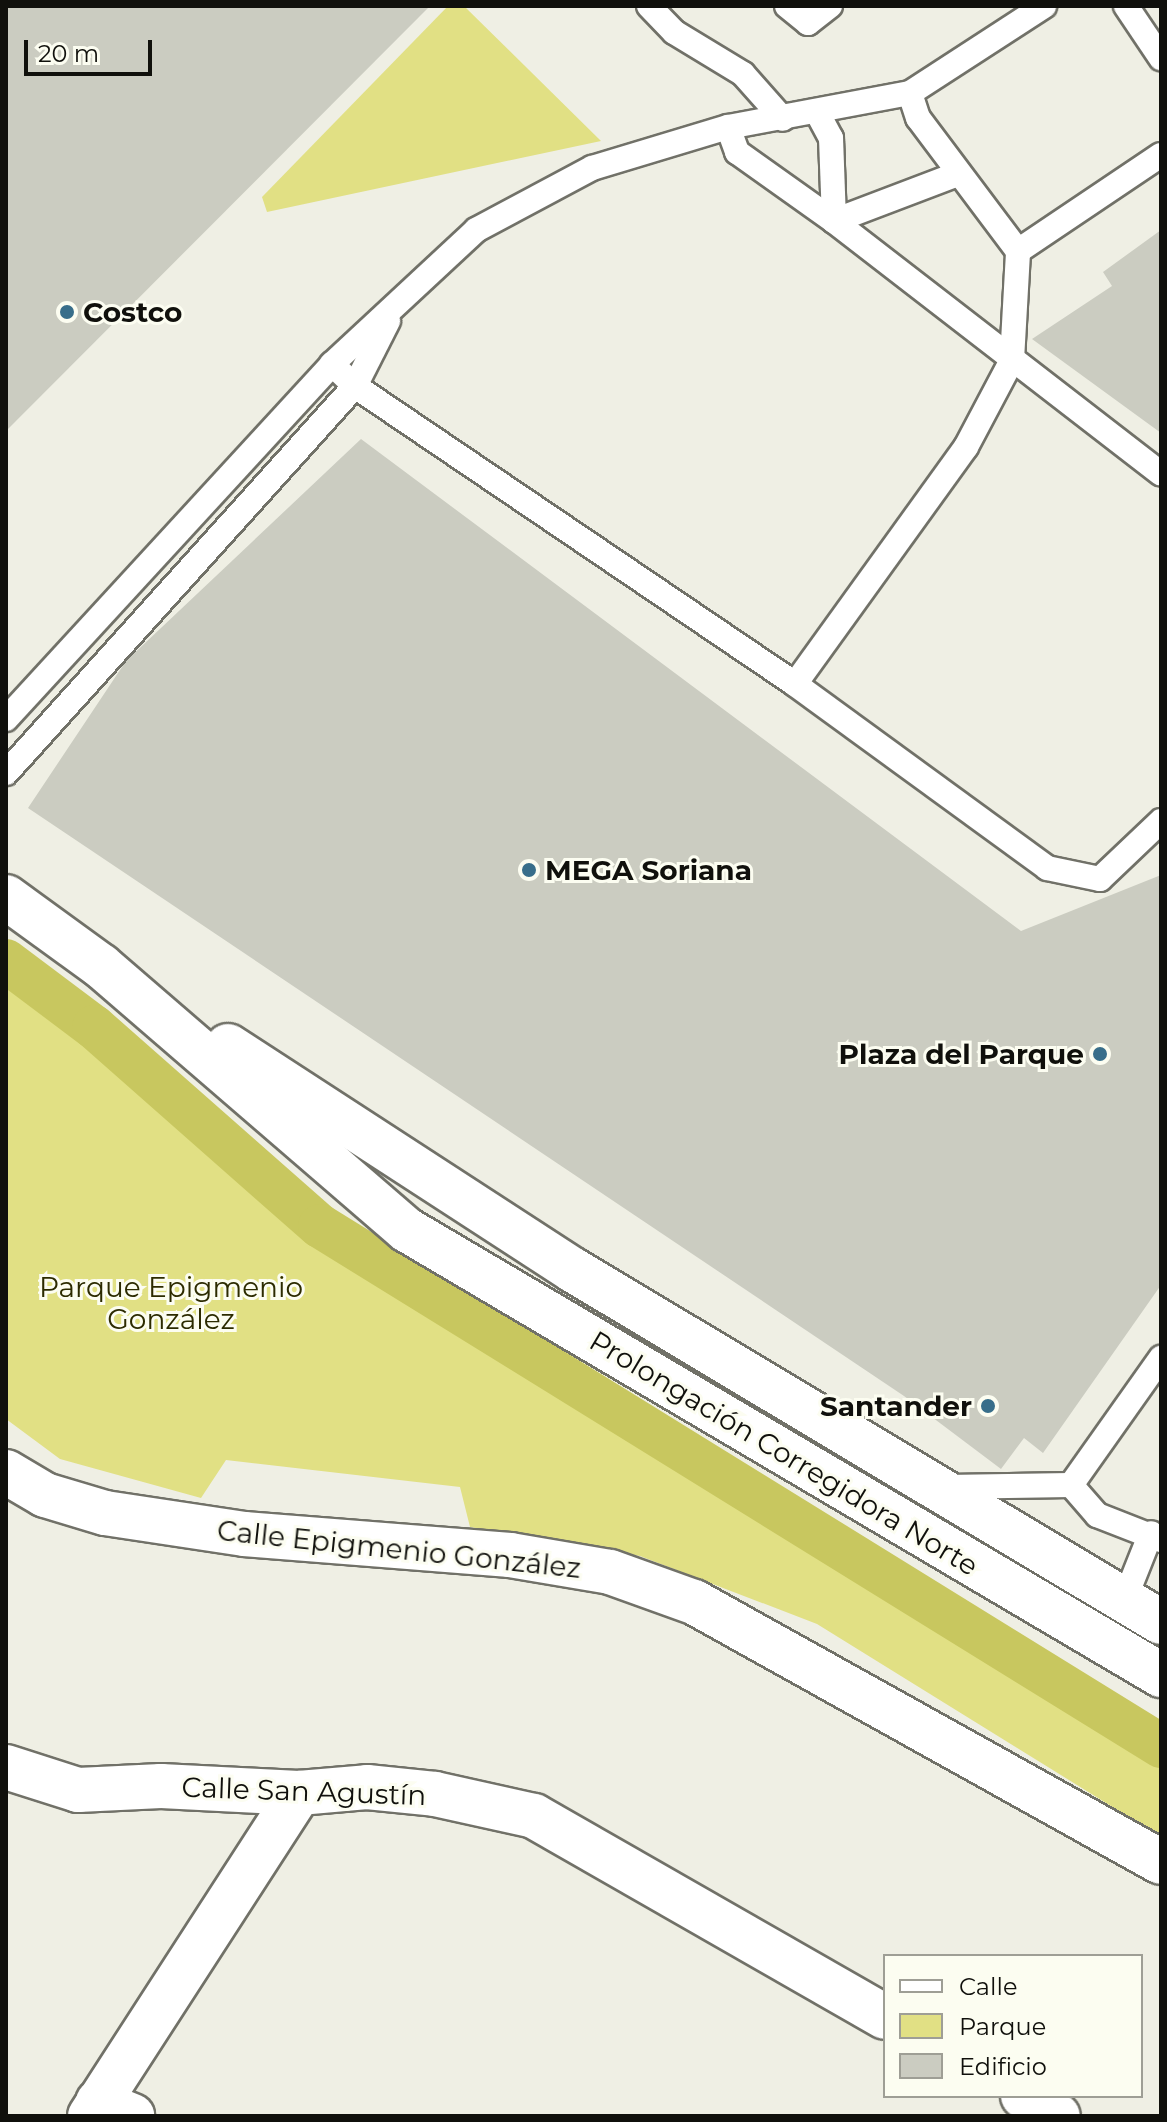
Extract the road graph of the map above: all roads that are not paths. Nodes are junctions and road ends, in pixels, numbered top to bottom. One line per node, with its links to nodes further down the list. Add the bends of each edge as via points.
1 (649, 6): 9 (lane, via 674,32 743,74)
2 (787, 6): 3 (lane, via 808,23)
3 (830, 6)
4 (1044, 6): 7 (lane)
5 (1126, 6): 6 (lane)
6 (1155, 48)
7 (910, 93): 8 (lane); 12 (lane, via 918,118)
8 (817, 112): 9 (lane); 13 (lane, via 831,138)
9 (783, 119): 10 (lane)
10 (728, 127): 13 (lane, via 737,152); 15 (lane, via 592,168 501,215 476,230)
11 (1161, 155): 14 (lane)
12 (958, 174): 13 (lane); 14 (lane)
13 (834, 221): 16 (lane)
14 (1018, 251): 16 (lane)
15 (394, 309): 17 (lane); 18 (lane)
16 (1012, 360): 19 (lane); 20 (lane, via 966,447)
17 (332, 364): 18 (lane); 21 (lane)
18 (355, 386): 20 (lane); 22 (lane)
19 (1161, 474)
20 (795, 684): 23 (lane, via 1047,868 1100,879)
21 (6, 719)
22 (6, 773)
23 (1160, 821)
24 (6, 897): 25 (main road)
25 (101, 966): 29 (main road, via 573,1270); 33 (main road, Prolongación Corregidora Norte, via 407,1230)
26 (1161, 1358): 28 (lane)
27 (6, 1472): 36 (main road, Calle Epigmenio González, via 45,1495 105,1513 244,1534 510,1555 610,1572 694,1602)
28 (1071, 1485): 29 (lane); 30 (lane, via 1097,1515)
29 (932, 1488): 31 (main road)
30 (1156, 1536): 31 (lane)
31 (1124, 1601): 32 (main road)
32 (1161, 1622)
33 (1161, 1675)
34 (6, 1767): 35 (main road, Calle San Agustín, via 78,1790 161,1786)
35 (299, 1793): 37 (main road, Calle San Agustín, via 367,1787 435,1794 534,1816); 39 (main road)
36 (1155, 1861)
37 (883, 2016)
38 (1026, 2098): 40 (main road)
39 (106, 2111)
40 (1058, 2116)

